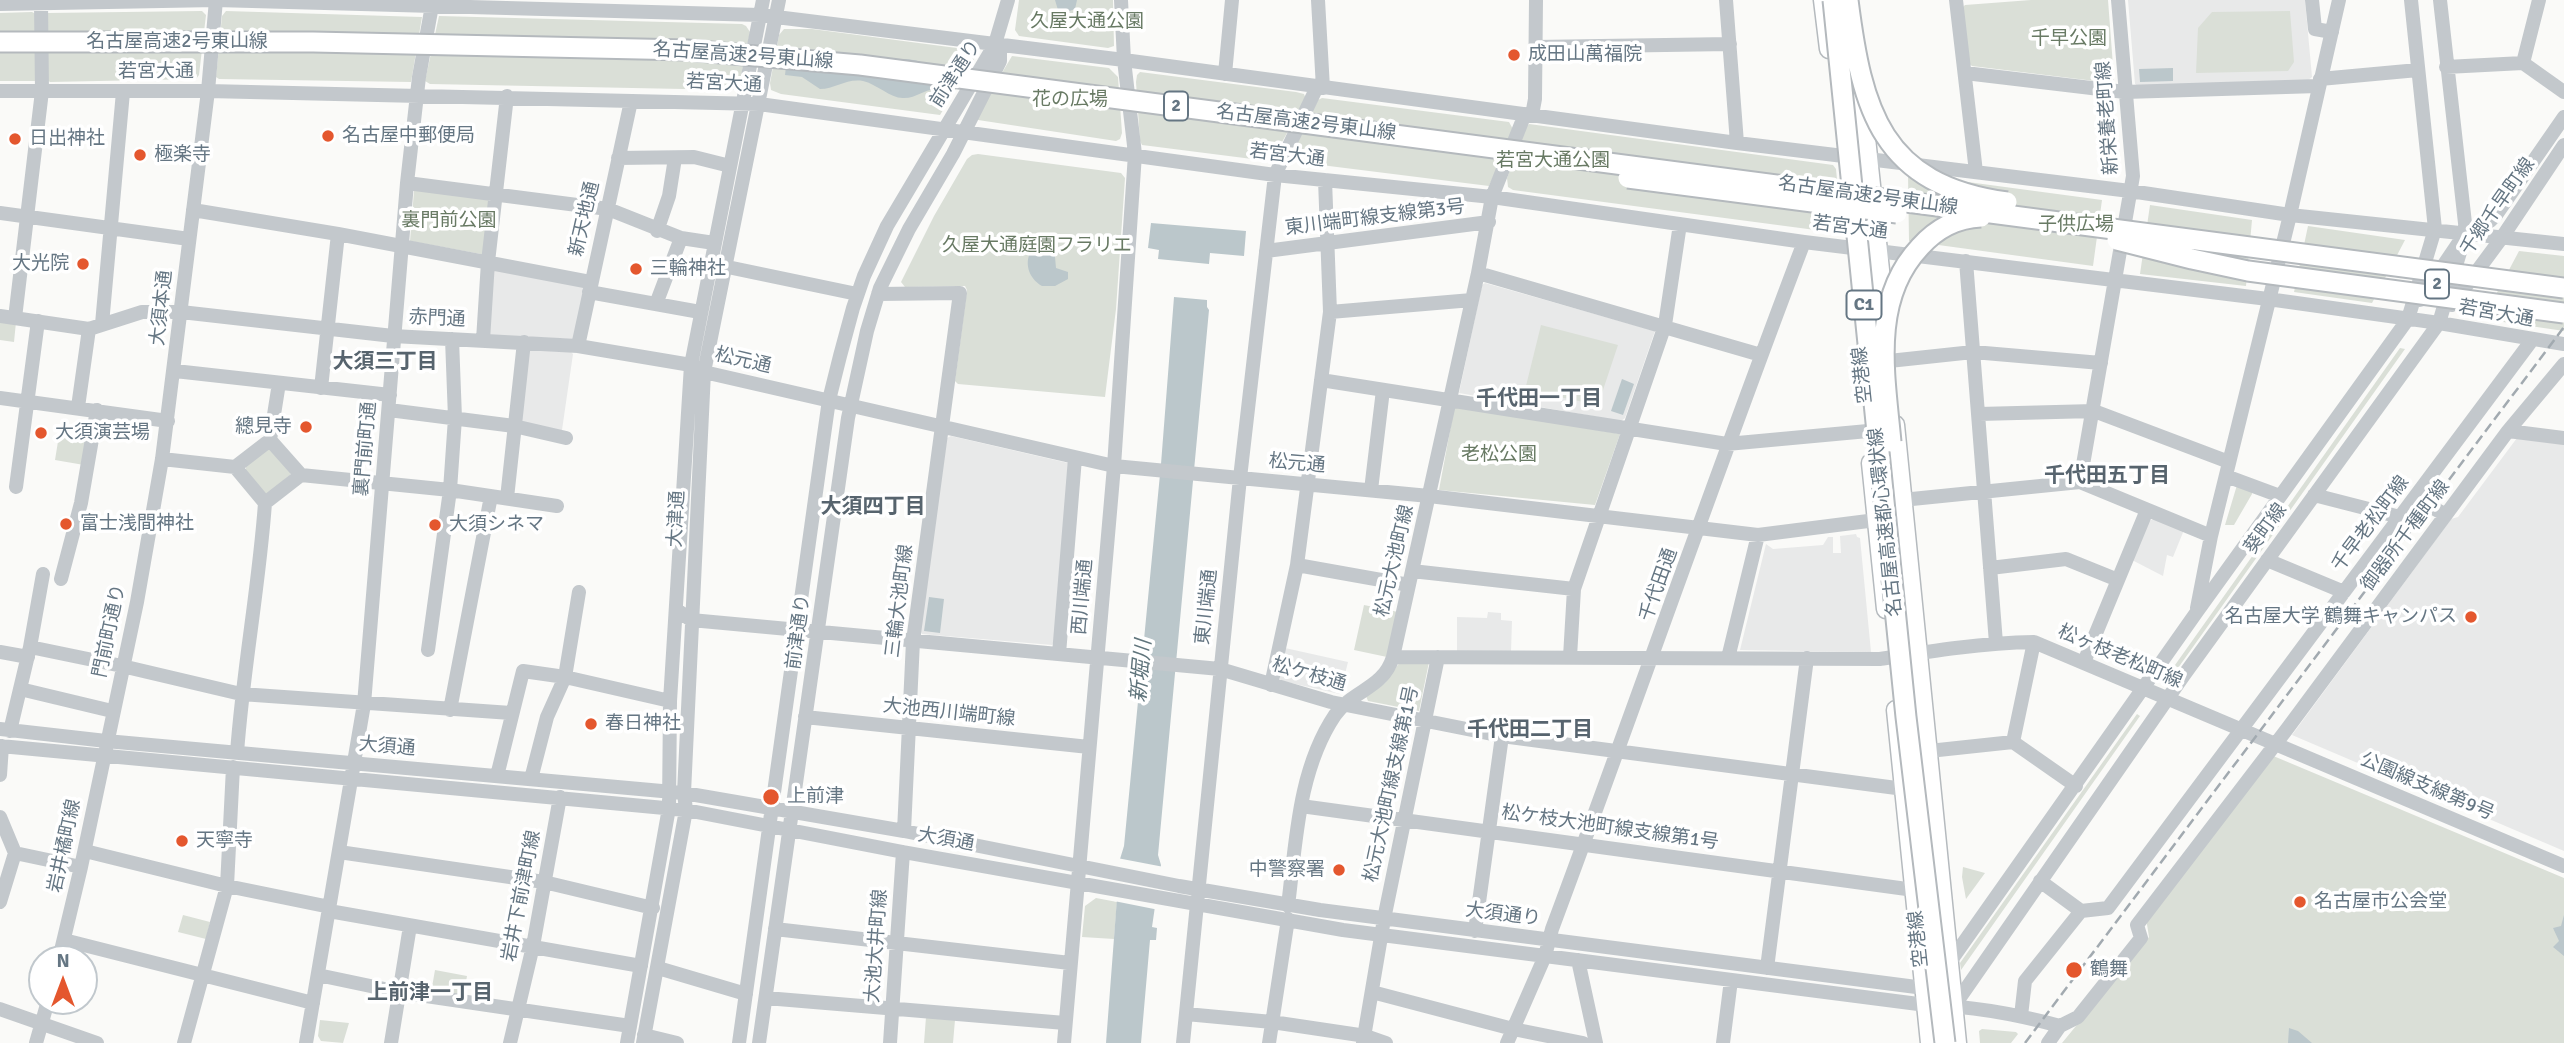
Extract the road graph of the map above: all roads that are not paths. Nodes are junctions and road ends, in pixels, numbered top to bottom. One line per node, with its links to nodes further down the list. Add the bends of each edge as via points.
1 (216, 0): 20 (street); 22 (street); 43 (street, 大須本通)
2 (764, 0): 25 (street, 大津通)
3 (779, 0): 26 (street, 大津通)
4 (1008, 0): 29 (street)
5 (1121, 0): 33 (street, 西川端通)
6 (1232, 0): 38 (street)
7 (1318, 0): 40 (street)
8 (1536, 0): 31 (street, 松元大池町線)
9 (1726, 0): 30 (street)
10 (1823, 0): 59 (main road, 空港線)
11 (1833, 0): 204 (highway, 名古屋高速都心環状線 / C1, bridge)
12 (1850, 0): 62 (main road, 空港線); 94 (highway, bridge, via 1860,78 1879,127 1898,153 1940,184 1990,200 2167,223)
13 (1956, 0): 37 (street)
14 (2118, 0): 45 (street, 新栄養老町線)
15 (2312, 0): 27 (street, via 2315,29)
16 (2339, 0): 27 (street)
17 (2411, 0): 36 (street, 葵町線)
18 (2440, 0): 35 (street, 葵町線)
19 (2539, 0): 34 (street)
20 (161, 1): 21 (street)
21 (41, 3): 23 (street); 42 (street)
22 (433, 3): 24 (street); 47 (street, 裏門前町通)
23 (0, 4)
24 (619, 5): 25 (street)
25 (760, 15): 26 (street); 50 (street, 大津通)
26 (776, 17): 29 (street); 51 (street, 大津通)
27 (2332, 32): 39 (street)
28 (0, 42): 94 (highway, 名古屋高速2号東山線 / 2, bridge, via 327,42 778,56)
29 (995, 44): 33 (street); 54 (street, 前津通り); 55 (street, 前津通り, via 1000,61)
30 (1730, 44): 31 (street); 56 (street)
31 (1536, 47): 52 (street, 松元大池町線, via 1535,99)
32 (0, 55): 107 (highway, 名古屋高速2号東山線 / 2, bridge, via 313,55 686,63 858,77)
33 (1124, 60): 38 (street); 58 (street, 西川端通)
34 (2523, 63): 35 (street); 46 (street)
35 (2446, 67): 81 (street, 葵町線)
36 (2418, 69): 39 (street); 79 (street, 葵町線)
37 (1965, 73): 45 (street); 64 (street)
38 (1225, 74): 40 (street)
39 (2319, 82): 45 (street); 74 (street)
40 (1320, 87): 52 (street); 65 (street, 東川端通)
41 (0, 91): 42 (street, 若宮大通)
42 (42, 91): 44 (street, 若宮大通); 75 (street)
43 (208, 91): 44 (street, 若宮大通); 47 (street, 若宮大通); 72 (street, 大須本通)
44 (123, 92): 78 (street)
45 (2125, 92): 68 (street, 新栄養老町線, via 2133,176)
46 (2564, 92)
47 (417, 96): 48 (street, 若宮大通); 67 (street, 裏門前町通)
48 (507, 96): 49 (street, 若宮大通); 69 (street)
49 (631, 101): 50 (street, 若宮大通); 60 (street, 新天地通)
50 (743, 102): 51 (street, 若宮大通); 63 (street, 大津通)
51 (759, 104): 54 (street, 若宮大通); 98 (street, 大津通)
52 (1529, 114): 56 (street); 70 (street, 松元大池町線)
53 (2564, 117): 81 (street, 千郷千早町線, via 2497,215)
54 (944, 128): 55 (street, 若宮大通); 103 (street, 前津通り, via 887,226)
55 (964, 131): 58 (street, 若宮大通); 104 (street, 前津通り)
56 (1737, 144): 59 (street)
57 (2564, 145): 83 (street, 千郷千早町線)
58 (1135, 154): 65 (street, 若宮大通); 163 (street, 西川端通)
59 (1840, 156): 62 (street); 91 (main road, 空港線)
60 (618, 158): 61 (street); 71 (street, 新天地通)
61 (676, 158): 63 (street, via 694,157); 80 (street)
62 (1867, 158): 64 (street); 93 (main road, 空港線)
63 (730, 166): 87 (street, 大津通)
64 (1976, 172): 68 (street)
65 (1275, 175): 66 (street, 若宮大通); 92 (street, 東川端通)
66 (1325, 180): 70 (street, 若宮大通); 88 (street)
67 (407, 183): 69 (street); 90 (street, 裏門前町通)
68 (2130, 191): 74 (street); 100 (street, 新栄養老町線)
69 (495, 194): 71 (street); 96 (street)
70 (1492, 197): 76 (street, 松元大池町線); 77 (street, 若宮大通)
71 (608, 209): 80 (street); 102 (street, 新天地通)
72 (193, 210): 82 (street); 85 (street, 大須本通)
73 (0, 213): 75 (street)
74 (2290, 215): 79 (street); 105 (street)
75 (29, 217): 78 (street); 114 (street)
76 (1489, 222): 88 (street, 東川端町線支線第3号); 99 (street, 松元大池町線)
77 (1680, 224): 86 (street, 若宮大通); 118 (street)
78 (111, 227): 85 (street); 119 (street)
79 (2435, 229): 81 (street); 115 (street, 葵町線)
80 (657, 231): 84 (street)
81 (2466, 232): 83 (street); 115 (street, 千郷千早町線); 117 (street, 葵町線)
82 (338, 234): 90 (street); 120 (street)
83 (2503, 236): 89 (street); 117 (street, 千郷千早町線)
84 (681, 238): 87 (street); 108 (street)
85 (189, 239): 109 (street, 大須本通)
86 (1804, 242): 91 (street, 若宮大通); 129 (street, 千代田通)
87 (714, 243): 97 (street, 大津通)
88 (1328, 243): 92 (street, 東川端町線支線第3号); 111 (street)
89 (2564, 244)
90 (401, 246): 96 (street); 121 (street, 裏門前町通)
91 (1849, 247): 93 (street, 若宮大通); 155 (main road, 空港線)
92 (1266, 251): 167 (street, 東川端通)
93 (1879, 251): 95 (street, 若宮大通); 130 (main road, 空港線)
94 (2345, 256): 101 (highway, 名古屋高速2号東山線 / 2, bridge); 101 (highway, bridge)
95 (1966, 261): 100 (street, 若宮大通); 128 (street)
96 (488, 262): 102 (street); 123 (street)
97 (710, 263): 98 (street); 110 (street, 大津通)
98 (730, 267): 103 (street); 135 (street, 大津通)
99 (1478, 273): 106 (street, 松元大池町線); 118 (street)
100 (2116, 279): 105 (street, 若宮大通); 131 (street, 新栄養老町線)
101 (2564, 285)
102 (589, 287): 108 (street); 127 (street, 新天地通)
103 (858, 294): 142 (street, 前津通り)
104 (878, 294): 145 (street, 前津通り, via 867,331); 153 (street, 三輪大池町線, via 960,293)
105 (2268, 299): 115 (street, 若宮大通); 165 (street)
106 (1472, 300): 111 (street); 143 (street, 松元大池町線)
107 (2564, 300)
108 (656, 304): 110 (street)
109 (181, 312): 119 (street, 赤門通, via 142,312); 120 (street, 赤門通); 134 (street, 大須本通)
110 (700, 312): 133 (street, 大津通)
111 (1330, 313): 136 (street)
112 (2564, 313): 204 (highway, bridge, via 2248,271 2040,223 1984,217 1949,225 1909,259 1886,314 1898,549)
113 (0, 316): 114 (street)
114 (15, 318): 116 (street)
115 (2408, 319): 117 (street, 若宮大通); 178 (street, 葵町線)
116 (38, 321): 119 (street); 141 (street)
117 (2439, 323): 124 (street, 若宮大通); 175 (street, 葵町線)
118 (1665, 325): 129 (street); 154 (street)
119 (96, 326): 146 (street)
120 (327, 328): 121 (street, 赤門通); 138 (street)
121 (393, 336): 122 (street, 赤門通); 144 (street, 裏門前町通)
122 (452, 339): 123 (street, 赤門通); 150 (street)
123 (483, 340): 125 (street, 赤門通)
124 (2532, 340): 126 (street, 若宮大通); 180 (street, 千早老松町線)
125 (524, 342): 127 (street, 赤門通); 152 (street)
126 (2564, 344)
127 (578, 346): 133 (street, 赤門通)
128 (1973, 352): 130 (street); 131 (street); 149 (street)
129 (1761, 355): 160 (street, 千代田通)
130 (1889, 361): 181 (main road, 空港線)
131 (2101, 363): 148 (street, 新栄養老町線)
132 (2564, 364): 156 (street, 御器所千種町線)
133 (691, 365): 135 (street, 松元通); 203 (street, 大津通)
134 (175, 371): 137 (street); 151 (street, 大須本通)
135 (704, 372): 142 (street, 松元通); 206 (street, 大津通)
136 (1321, 380): 139 (street); 170 (street)
137 (279, 383): 138 (street); 159 (street)
138 (321, 388): 144 (street)
139 (1383, 390): 143 (street); 173 (street)
140 (0, 398): 141 (street)
141 (27, 400): 146 (street); 171 (street)
142 (829, 400): 145 (street, 松元通); 207 (street, 前津通り)
143 (1450, 400): 154 (street); 177 (street, 松元大池町線)
144 (389, 403): 150 (street); 169 (street, 裏門前町通)
145 (856, 405): 153 (street, 松元通); 208 (street, 前津通り)
146 (78, 407): 147 (street)
147 (97, 410): 151 (street); 198 (street, via 83,496)
148 (2094, 411): 149 (street); 165 (street); 168 (street, 新栄養老町線)
149 (1979, 414): 174 (street)
150 (455, 418): 152 (street); 172 (street)
151 (168, 421): 162 (street, 大須本通)
152 (514, 426): 157 (street); 179 (street)
153 (942, 428): 161 (street, 松元通); 209 (street, 三輪大池町線)
154 (1629, 430): 160 (street); 186 (street)
155 (1868, 431): 160 (street); 188 (main road, 空港線)
156 (2508, 431): 158 (street); 185 (street, 御器所千種町線)
157 (566, 438)
158 (2564, 438)
159 (270, 440): 164 (street); 166 (street)
160 (1727, 444): 189 (street, 千代田通)
161 (1075, 458): 163 (street, 松元通); 216 (street)
162 (162, 459): 164 (street); 190 (street, 大須本通)
163 (1114, 466): 167 (street, 松元通); 217 (street, 西川端通)
164 (235, 467): 182 (street)
165 (2227, 469): 178 (street); 192 (street)
166 (301, 475): 169 (street); 182 (street)
167 (1240, 478): 170 (street, 松元通); 227 (street, 東川端通)
168 (2080, 482): 174 (street); 184 (street)
169 (383, 484): 172 (street); 235 (street, 裏門前町通)
170 (1308, 484): 173 (street, 松元通); 194 (street)
171 (16, 487)
172 (450, 490): 176 (street); 212 (street)
173 (1370, 490): 177 (street, 松元通)
174 (1985, 491): 181 (street); 195 (street)
175 (2314, 495): 187 (street); 193 (street, 葵町線)
176 (491, 496): 179 (street); 237 (street)
177 (1429, 496): 186 (street, 松元通); 197 (street, 松元大池町線)
178 (2280, 496): 205 (street, 葵町線)
179 (507, 498): 183 (street)
180 (2415, 498): 185 (street); 187 (street, 千早老松町線)
181 (1902, 500): 188 (street); 213 (main road, 空港線)
182 (265, 503): 232 (street)
183 (556, 506)
184 (2147, 510): 192 (street); 199 (street)
185 (2446, 515): 246 (street, 御器所千種町線)
186 (1600, 516): 189 (street, 松元通); 200 (street)
187 (2400, 517): 202 (street, 千早老松町線)
188 (1876, 520): 191 (street, 松元通); 222 (main road, 空港線)
189 (1699, 528): 191 (street, 松元通); 221 (street, 千代田通)
190 (151, 529): 226 (street, 門前町通り)
191 (1758, 534): 223 (street)
192 (2211, 536): 205 (street)
193 (2267, 560): 202 (street); 233 (street, 葵町線)
194 (1297, 565): 197 (street); 229 (street)
195 (1990, 568): 199 (street, via 2066,559); 211 (street)
196 (43, 574): 215 (street)
197 (1410, 578): 200 (street); 218 (street, 松元大池町線)
198 (61, 579)
199 (2118, 580): 225 (street)
200 (1574, 589): 220 (street)
201 (579, 592): 228 (street)
202 (2344, 592): 243 (street, 千早老松町線)
203 (677, 610): 206 (street); 234 (street, 大津通)
204 (1895, 610): 355 (highway, 名古屋高速都心環状線 / C1, bridge)
205 (2196, 613): 230 (street, 葵町線)
206 (696, 620): 207 (street, 松ケ枝通); 263 (street, 大津通)
207 (796, 630): 208 (street, 松ケ枝通); 268 (street, 前津通り)
208 (818, 633): 209 (street, 松ケ枝通); 240 (street, 前津通り)
209 (913, 640): 216 (street, 松ケ枝通); 242 (street, 三輪大池町線)
210 (2034, 642): 211 (street, 松ヶ枝老松町線); 225 (street, 松ヶ枝老松町線); 248 (street)
211 (1996, 643): 213 (street, 松ヶ枝老松町線)
212 (428, 649)
213 (1927, 650): 222 (street, 松ヶ枝老松町線); 251 (main road, 空港線)
214 (0, 652): 215 (street)
215 (29, 652): 226 (street); 231 (street)
216 (1059, 654): 217 (street, 松ケ枝通)
217 (1097, 657): 227 (street, 松ケ枝通); 250 (street, 西川端通)
218 (1393, 657): 219 (street, 松ヶ枝老松町線); 236 (street, 松元大池町線, via 1383,678)
219 (1438, 657): 220 (street, 松ヶ枝老松町線); 241 (street, 松元大池町線支線第1号)
220 (1570, 657): 221 (street, 松ヶ枝老松町線)
221 (1653, 657): 223 (street, 松ヶ枝老松町線); 252 (street, 千代田通)
222 (1891, 657): 224 (street, 松ヶ枝老松町線); 261 (main road, 空港線)
223 (1728, 658): 224 (street, 松ヶ枝老松町線)
224 (1807, 658): 257 (street)
225 (2084, 662): 230 (street, 松ヶ枝老松町線)
226 (122, 666): 232 (street); 238 (street, 門前町通り)
227 (1220, 669): 229 (street, 松ケ枝通); 289 (street, 東川端通)
228 (565, 677): 234 (street); 239 (street, via 523,671); 259 (street, via 547,717)
229 (1271, 685): 236 (street, 松ケ枝通)
230 (2144, 687): 233 (street, 松ヶ枝老松町線); 260 (street, 葵町線)
231 (20, 690): 238 (street); 244 (street)
232 (241, 694): 235 (street); 254 (street)
233 (2168, 697): 243 (street, 松ヶ枝老松町線); 285 (street, 葵町線)
234 (670, 701): 262 (street, 大津通)
235 (363, 704): 237 (street); 255 (street, 裏門前町通)
236 (1343, 705): 241 (street, 松ケ枝通); 265 (street, 松元大池町線, via 1315,752)
237 (450, 709): 239 (street)
238 (112, 711): 247 (street, 門前町通り)
239 (511, 713): 258 (street)
240 (805, 718): 242 (street, 大池西川端町線); 269 (street, 前津通り)
241 (1424, 722): 245 (street, 松ケ枝通); 271 (street, 松元大池町線支線第1号)
242 (909, 728): 250 (street, 大池西川端町線); 274 (street, 三輪大池町線)
243 (2243, 729): 246 (street, 松ヶ枝老松町線); 293 (street, 千早老松町線, via 2108,908)
244 (5, 730): 247 (street, 大須通)
245 (1502, 736): 252 (street, 松ケ枝通); 275 (street)
246 (2280, 738): 281 (street, 公園線支線第9号); 332 (street, 御器所千種町線, via 2137,925 2141,938 2078,1017)
247 (106, 741): 253 (street, 岩井橘町線); 254 (street, 大須通)
248 (2013, 742): 251 (street); 260 (street)
249 (1, 746): 253 (street, 大須通); 256 (street)
250 (1089, 747): 284 (street, 西川端通)
251 (1929, 751): 308 (main road, 空港線)
252 (1616, 753): 257 (street, 松ケ枝通); 276 (street, 千代田通)
253 (103, 757): 254 (street, 大須通); 277 (street, 岩井橘町線)
254 (235, 760): 255 (street, 大須通); 287 (street)
255 (353, 770): 258 (street, 大須通); 264 (street, 大須通); 278 (street, 裏門前町通)
256 (0, 775)
257 (1793, 775): 261 (street, 松ケ枝通); 283 (street)
258 (497, 776): 259 (street, 大須通)
259 (531, 779): 262 (street, 大須通)
260 (2076, 786): 308 (street, 葵町線)
261 (1904, 789): 288 (main road, 空港線)
262 (668, 791): 263 (street, 大須通); 266 (street, 大津通)
263 (684, 793): 267 (street, 大津通); 268 (street, 大須通)
264 (560, 797): 266 (street, 大須通); 286 (street, 岩井下前津町線)
265 (1301, 806): 271 (street, 松ケ枝大池町線支線第1号); 294 (street, 松元大池町線)
266 (669, 808): 267 (street, 大須通); 291 (street, 大津通)
267 (686, 810): 272 (street, 大須通); 310 (street, 大津通)
268 (770, 810): 269 (street); 272 (street, 前津通り)
269 (791, 813): 273 (street, 前津通り); 274 (street, 大須通)
270 (0, 817): 280 (street)
271 (1404, 820): 275 (street, 松ケ枝大池町線支線第1号); 295 (street, 松元大池町線支線第1号)
272 (769, 826): 273 (street); 317 (street, 前津通り)
273 (788, 830): 279 (street, 大須通); 297 (street, 前津通り)
274 (904, 831): 284 (street, 大須通)
275 (1490, 831): 276 (street, 松ケ枝大池町線支線第1号); 298 (street)
276 (1584, 845): 283 (street, 松ケ枝大池町線支線第1号); 301 (street, 千代田通)
277 (85, 851): 282 (street, 岩井橘町線); 287 (street)
278 (339, 852): 286 (street); 292 (street, 裏門前町通)
279 (903, 852): 284 (street, 大須通); 302 (street, 大池大井町線)
280 (15, 853): 282 (street); 290 (street)
281 (2564, 866)
282 (81, 867): 300 (street, 岩井橘町線)
283 (1780, 872): 288 (street, 松ケ枝大池町線支線第1号); 311 (street)
284 (1078, 874): 289 (street, 大須通り); 307 (street, 西川端通)
285 (2040, 880): 293 (street); 321 (street, 葵町線)
286 (544, 882): 291 (street); 304 (street, 岩井下前津町線)
287 (227, 886): 292 (street); 312 (street)
288 (1914, 890): 318 (main road, 空港線)
289 (1199, 897): 294 (street, 大須通り); 325 (street, 東川端通)
290 (0, 902)
291 (653, 908): 309 (street, 大津通)
292 (329, 909): 296 (street); 313 (street, 裏門前町通)
293 (2081, 911): 327 (street, via 2025,981)
294 (1288, 912): 295 (street, 大須通り); 299 (street, 大須通り); 329 (street, 松元大池町線)
295 (1384, 919): 298 (street, 大須通り); 299 (street, 松元大池町線支線第1号)
296 (410, 926): 304 (street); 315 (street)
297 (775, 929): 302 (street); 319 (street, 前津通り)
298 (1475, 931): 301 (street, 大須通り)
299 (1381, 935): 306 (street, 大須通り); 316 (street, 松元大池町線支線第1号)
300 (64, 940): 303 (street, 岩井橘町線); 312 (street)
301 (1549, 940): 306 (street, 千代田通); 311 (street, 大須通り)
302 (897, 942): 307 (street); 324 (street, 大池大井町線)
303 (63, 945)
304 (533, 946): 309 (street); 323 (street, 岩井下前津町線)
305 (1578, 960): 306 (street, 大須通り); 314 (street, 大須通り); 352 (street)
306 (1543, 961): 333 (street)
307 (1070, 963): 328 (street, 西川端通)
308 (1949, 965): 318 (street, 葵町線); 321 (main road, 空港線)
309 (641, 966): 331 (street, 大津通)
310 (658, 968): 317 (street); 334 (street, 大津通)
311 (1767, 968): 318 (street, 大須通り)
312 (203, 975): 320 (street); 338 (street)
313 (318, 975): 315 (street); 320 (street, 裏門前町通)
314 (1731, 980): 318 (street, 大須通り); 353 (street)
315 (399, 992): 323 (street); 340 (street)
316 (1372, 992): 333 (street); 335 (street, 松元大池町線支線第1号)
317 (746, 993): 344 (street, 前津通り)
318 (1925, 997): 321 (street); 354 (main road, 空港線)
319 (766, 998): 324 (street); 345 (street, 前津通り)
320 (313, 1003): 339 (street, 裏門前町通)
321 (1954, 1006): 327 (street); 356 (main road, 空港線)
322 (0, 1009): 330 (street)
323 (519, 1010): 331 (street); 341 (street, 岩井下前津町線)
324 (892, 1010): 328 (street); 346 (street, 大池大井町線)
325 (1186, 1014): 329 (street); 348 (street, 東川端通)
326 (44, 1015): 330 (street)
327 (2021, 1016): 332 (street)
328 (1065, 1023): 347 (street, 西川端通)
329 (1272, 1023): 335 (street); 349 (street, 松元大池町線)
330 (41, 1024): 336 (street); 337 (street)
331 (630, 1026): 342 (street, 大津通)
332 (2060, 1026): 357 (street)
333 (1510, 1036): 351 (street)
334 (644, 1039): 343 (street)
335 (1365, 1039): 350 (street)
336 (36, 1043)
337 (97, 1043)
338 (184, 1043)
339 (306, 1043)
340 (391, 1043)
341 (510, 1043)
342 (627, 1043)
343 (677, 1043)
344 (739, 1043)
345 (759, 1043)
346 (890, 1043)
347 (1064, 1043)
348 (1183, 1043)
349 (1269, 1043)
350 (1385, 1043)
351 (1583, 1043)
352 (1596, 1043)
353 (1723, 1043)
354 (1930, 1043)
355 (1945, 1043)
356 (1957, 1043)
357 (2048, 1043)

